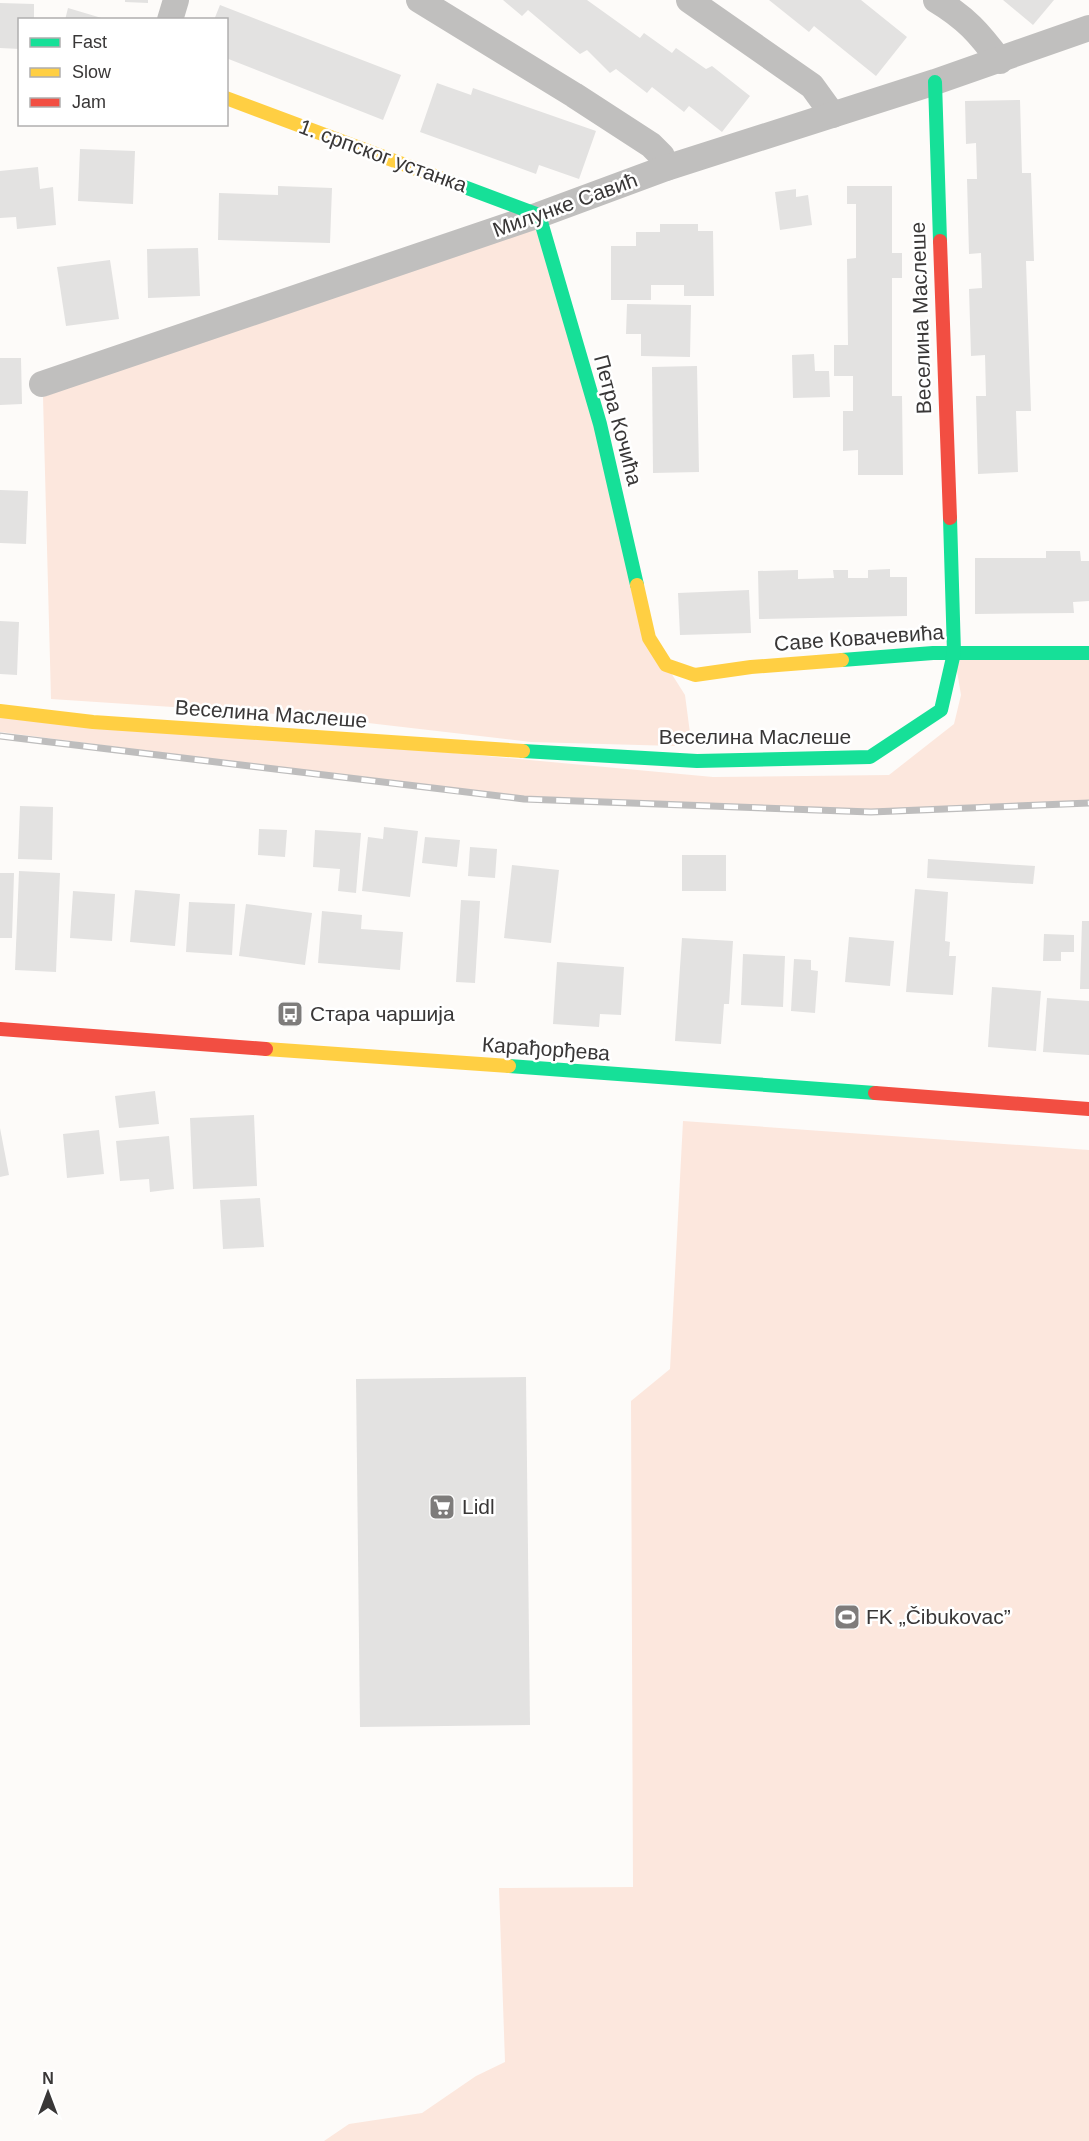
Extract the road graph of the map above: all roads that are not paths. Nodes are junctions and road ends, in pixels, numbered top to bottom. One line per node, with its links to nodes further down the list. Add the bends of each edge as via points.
1 (176, 0): 5 (street)
2 (419, 0): 11 (street, via 651,145 662,156)
3 (688, 0): 10 (street, via 812,86)
4 (936, 0): 7 (street, via 976,29)
5 (171, 18)
6 (1089, 28): 7 (street, Милунке Савић)
7 (1000, 61): 8 (street, Милунке Савић)
8 (935, 82): 10 (street, Милунке Савић); 15 (street, Веселина Маслеше)
9 (228, 99): 12 (street, 1. српског устанка)
10 (832, 115): 11 (street, Милунке Савић)
11 (666, 168): 12 (street, Милунке Савић)
12 (539, 215): 13 (street, Милунке Савић); 14 (street, Петра Кочића, via 600,424)
13 (42, 384)
14 (649, 638): 15 (street, Саве Ковачевића, via 666,665 695,675 751,667)
15 (954, 653): 16 (street, Саве Ковачевића); 17 (street, Веселина Маслеше, via 941,710 870,757 674,760 151,727)
16 (1089, 653)
17 (0, 711)
18 (0, 1029): 19 (street, Карађорђева)
19 (1089, 1109)

